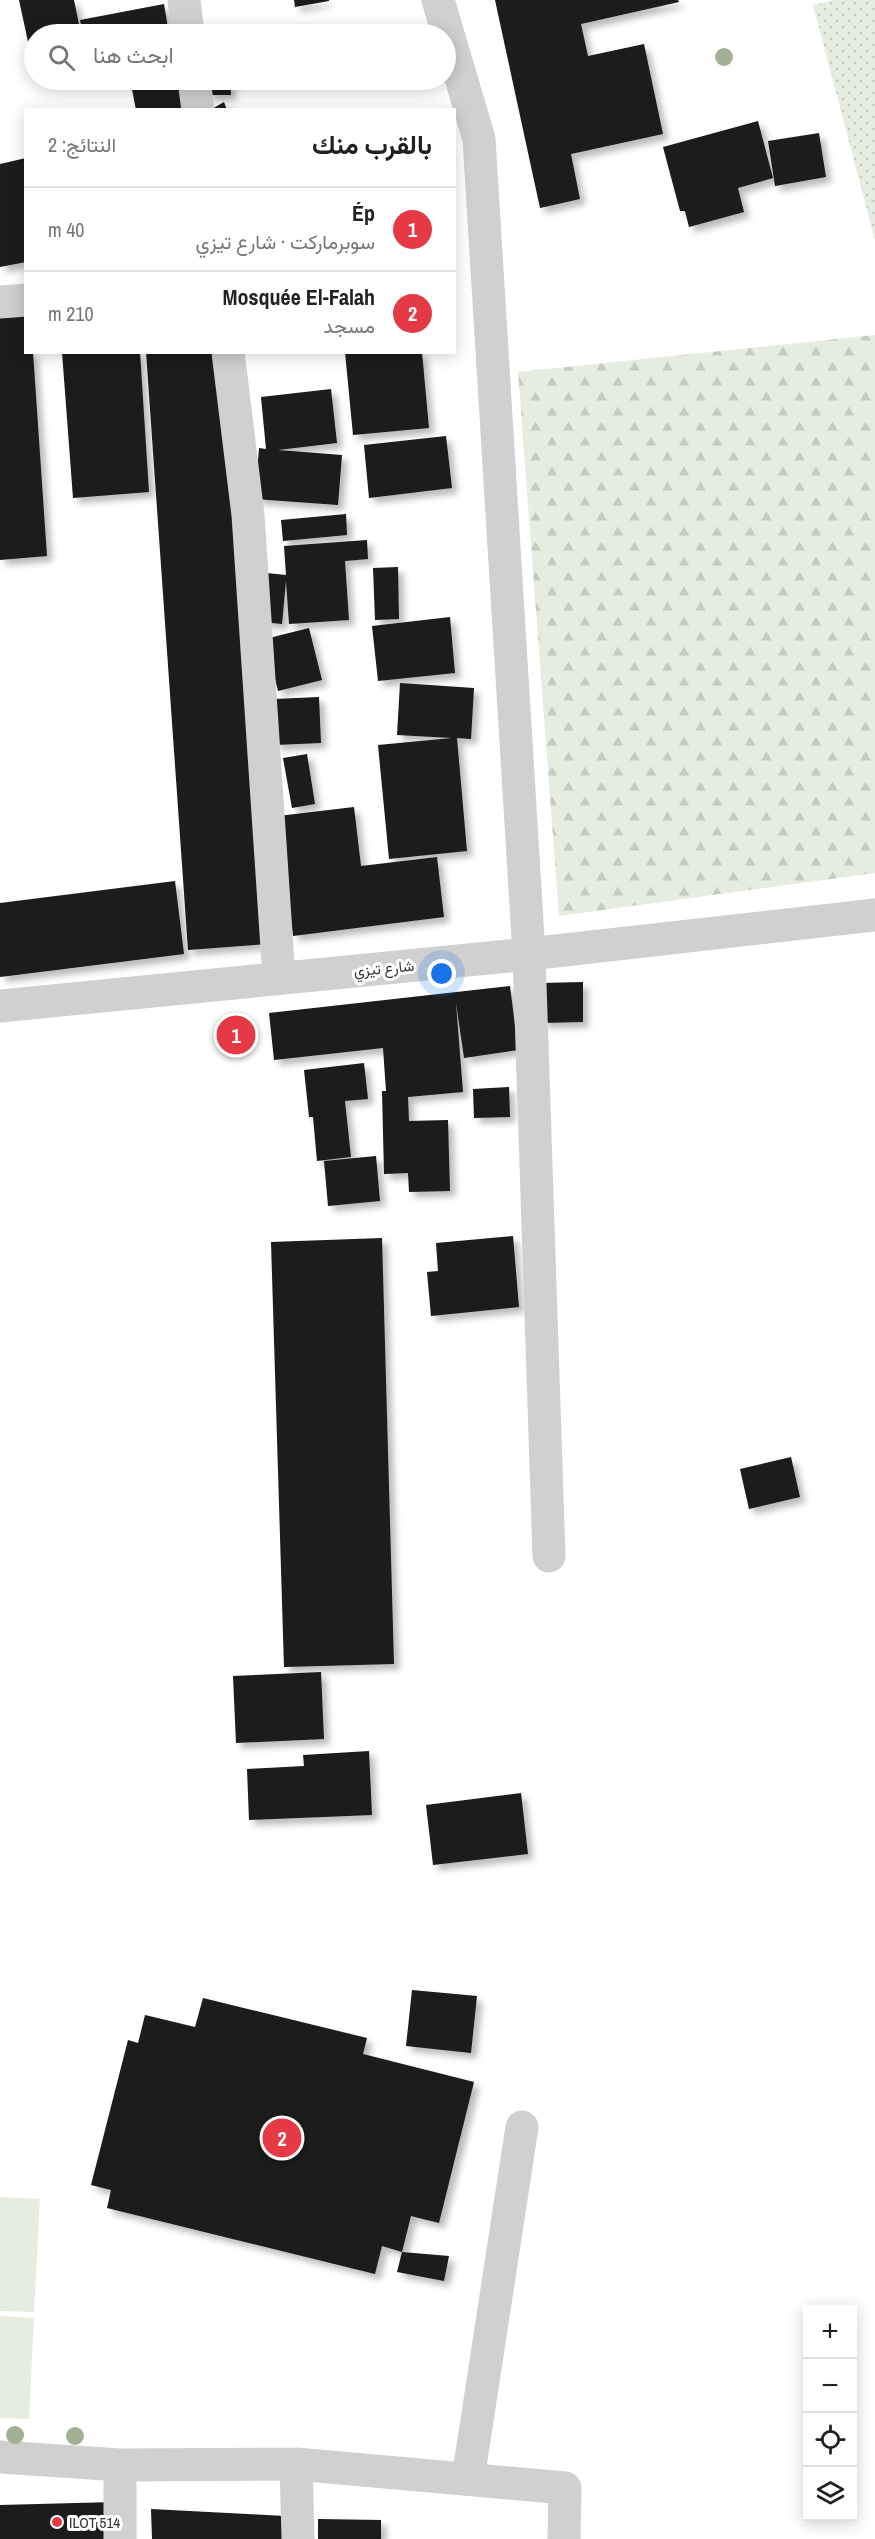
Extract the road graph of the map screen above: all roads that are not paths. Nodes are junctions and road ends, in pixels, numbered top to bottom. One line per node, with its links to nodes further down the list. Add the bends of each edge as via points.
1 (184, 0): 3 (street)
2 (438, 0): 4 (street)
3 (187, 24)
4 (445, 24)
5 (456, 63): 12 (street, via 478,139)
6 (195, 90): 7 (street)
7 (198, 108)
8 (24, 300): 9 (street)
9 (0, 302)
10 (228, 354): 13 (street, via 248,515)
11 (875, 915): 12 (street, شارع تيزي)
12 (529, 954): 13 (street, شارع تيزي); 15 (street)
13 (279, 978): 14 (street, شارع تيزي)
14 (0, 1006)
15 (549, 1556)
16 (522, 2127): 20 (street)
17 (0, 2457): 19 (street)
18 (296, 2464): 19 (street); 20 (street); 22 (street)
19 (120, 2465): 21 (street)
20 (468, 2480): 23 (street, via 565,2488)
21 (120, 2539)
22 (298, 2539)
23 (564, 2539)

